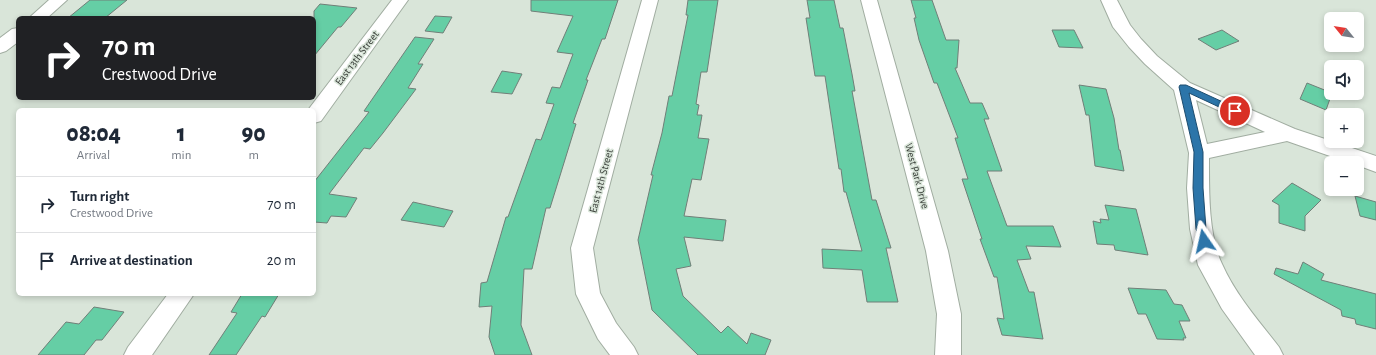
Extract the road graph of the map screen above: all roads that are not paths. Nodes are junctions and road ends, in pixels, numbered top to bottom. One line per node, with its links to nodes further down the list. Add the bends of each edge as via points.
1 (59, 0): 6 (street)
2 (400, 0): 10 (street, East 13th Street)
3 (650, 0): 16 (street, East 14th Street, via 582,248 588,294 607,331)
4 (869, 0): 17 (street, West Park Drive, via 937,251 949,314)
5 (1109, 0): 9 (street, via 1122,27 1135,43)
6 (39, 16)
7 (16, 35): 8 (street)
8 (0, 47)
9 (1183, 87): 11 (street); 12 (street)
10 (316, 113)
11 (1288, 134): 12 (street); 13 (street)
12 (1199, 152): 18 (street, via 1201,229 1210,266 1231,302)
13 (1376, 164)
14 (181, 296): 15 (street)
15 (137, 355)
16 (625, 355)
17 (948, 355)
18 (1270, 355)

